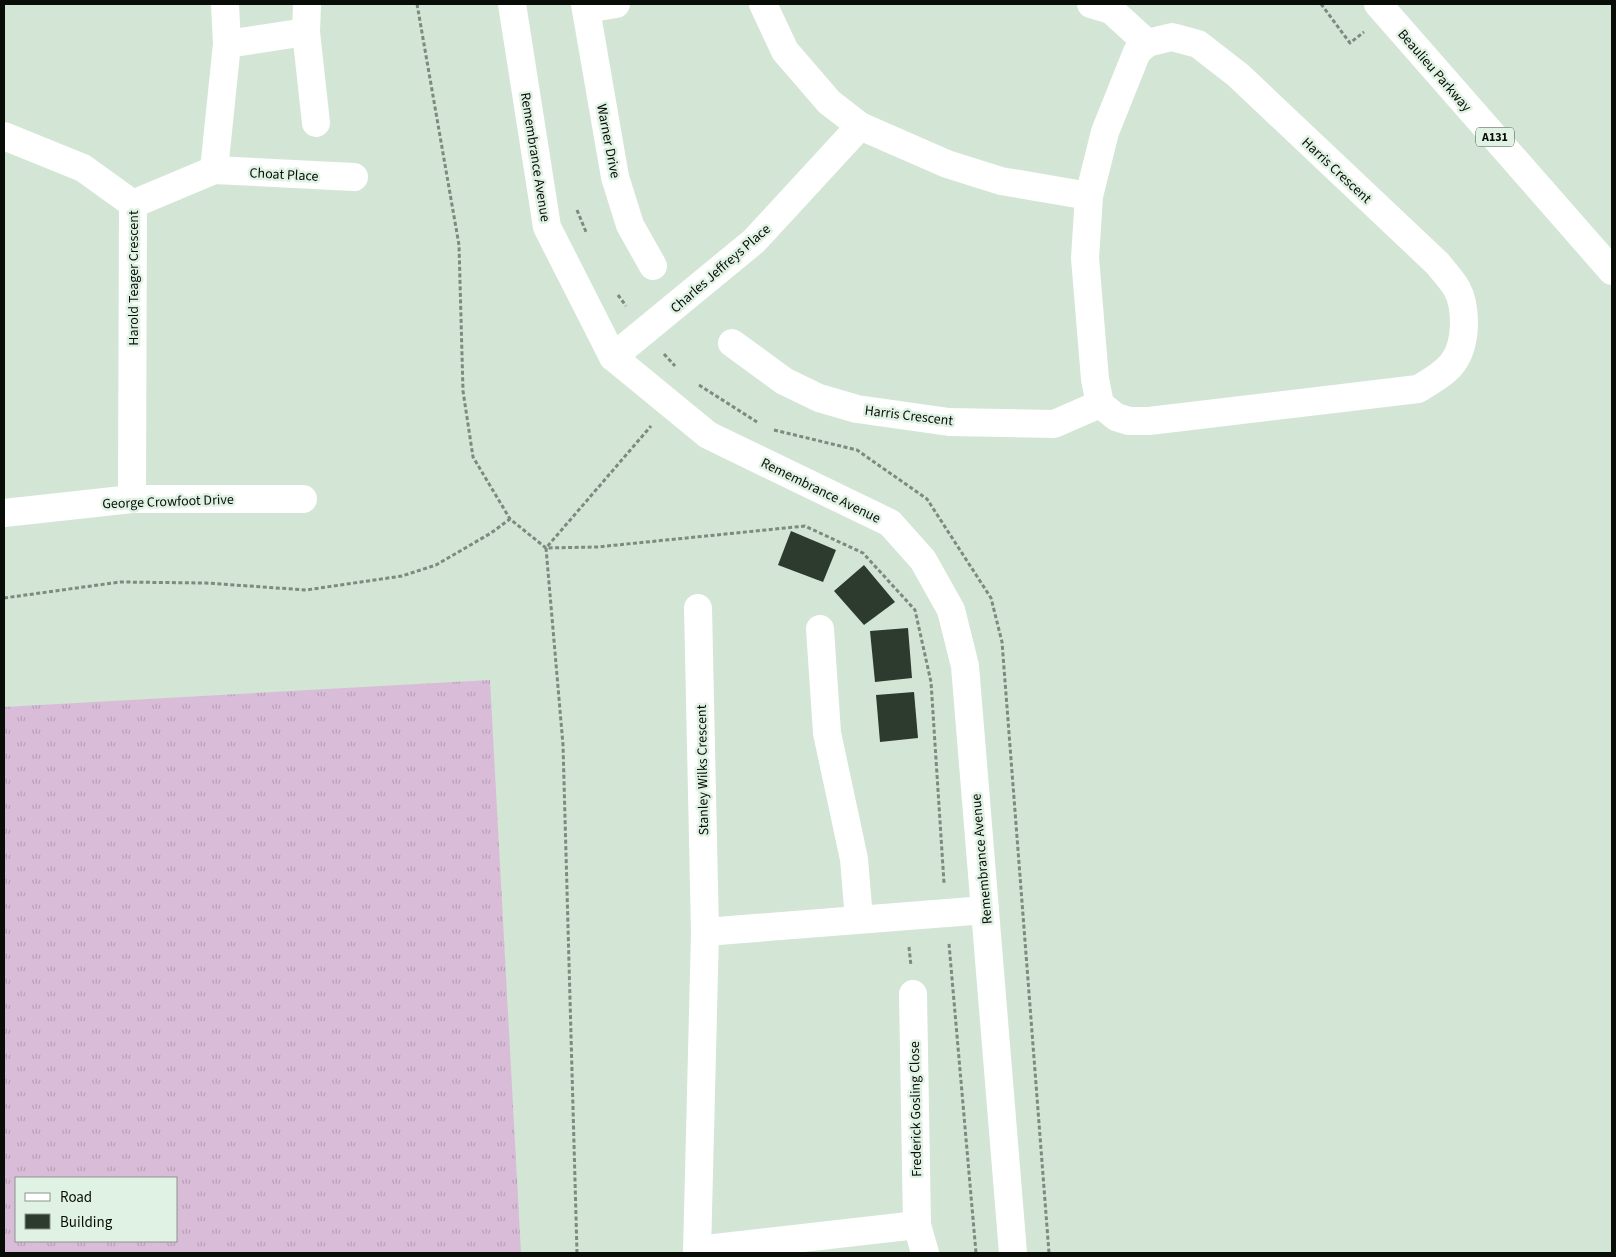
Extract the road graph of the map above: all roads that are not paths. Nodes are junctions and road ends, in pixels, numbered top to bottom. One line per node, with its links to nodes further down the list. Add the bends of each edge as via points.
1 (225, 4): 11 (main road)
2 (307, 4): 9 (main road)
3 (512, 4): 22 (main road, Remembrance Avenue, via 547,227)
4 (616, 4): 8 (main road, Warner Drive)
5 (763, 4): 13 (main road, via 785,51 830,102)
6 (1091, 4): 10 (main road, via 1111,10)
7 (1378, 4): 20 (main road, Beaulieu Parkway / A131)
8 (585, 6): 19 (main road, Warner Drive, via 615,178 630,225)
9 (306, 32): 11 (main road); 12 (main road)
10 (1147, 43): 17 (main road, via 1137,52 1105,132); 23 (main road, Harris Crescent, via 1172,37 1198,44 1238,75 1438,264 1458,290 1464,316 1464,340 1457,359 1448,369 1418,389 1149,422 1116,417)
11 (227, 44): 15 (main road)
12 (316, 123)
13 (860, 126): 17 (main road, via 947,164 1001,181); 22 (main road, Charles Jeffreys Place, via 754,241)
14 (4, 136): 18 (main road, Harold Teager Crescent, via 83,168)
15 (214, 170): 16 (main road, Choat Place); 18 (main road, Choat Place)
16 (354, 177)
17 (1089, 196): 23 (main road, via 1085,258)
18 (133, 204): 24 (main road, Harold Teager Crescent)
19 (653, 266)
20 (1612, 271)
21 (732, 343): 23 (main road, Harris Crescent, via 784,381 819,398 857,409 949,422 1054,424)
22 (614, 358): 29 (main road, Remembrance Avenue, via 708,435 890,523 923,560 951,610 965,666)
23 (1100, 404)
24 (132, 499): 25 (main road, George Crowfoot Drive); 26 (main road, George Crowfoot Drive)
25 (303, 499)
26 (4, 512)
27 (698, 608): 31 (main road, Stanley Wilks Crescent)
28 (820, 629): 30 (main road, via 827,733 854,859)
29 (985, 910): 30 (main road); 36 (main road, Remembrance Avenue)
30 (859, 920): 31 (main road)
31 (705, 932): 34 (main road, Stanley Wilks Crescent)
32 (914, 994): 33 (main road, Frederick Gosling Close)
33 (917, 1225): 34 (main road); 35 (main road, Frederick Gosling Close)
34 (697, 1251)
35 (925, 1253)
36 (1012, 1253)

